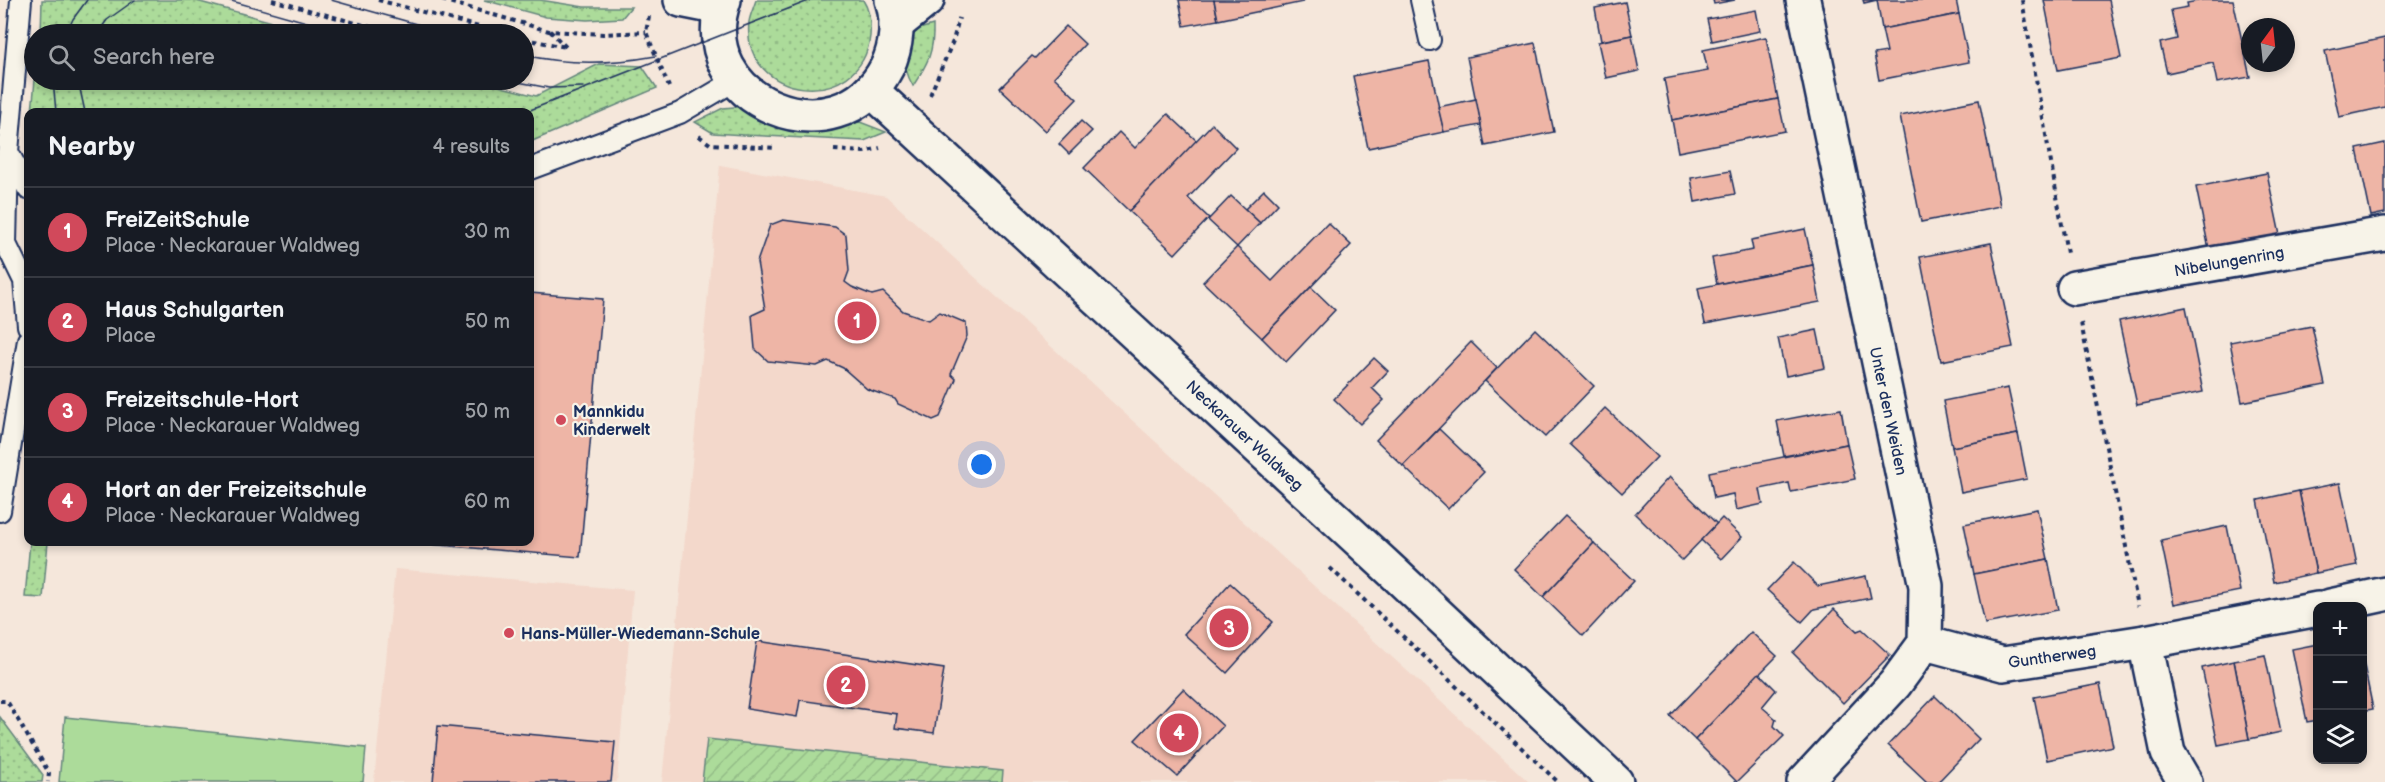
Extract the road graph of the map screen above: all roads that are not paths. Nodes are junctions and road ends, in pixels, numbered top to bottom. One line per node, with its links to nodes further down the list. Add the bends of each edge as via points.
1 (21, 0): 11 (lane)
2 (681, 0): 6 (street)
3 (927, 0): 7 (street)
4 (1421, 0): 8 (lane)
5 (1803, 0): 23 (street, Unter den Weiden, via 1926,586)
6 (723, 4): 9 (street, via 720,37)
7 (894, 12): 10 (street, via 895,43 890,60)
8 (1430, 40)
9 (736, 80): 10 (street, via 751,96 770,107 812,116 854,104); 12 (lane, via 680,113)
10 (871, 90): 24 (street, Neckarauer Waldweg)
11 (8, 152): 13 (lane); 15 (lane, via 6,244)
12 (534, 168)
13 (24, 182)
14 (2385, 234): 16 (street, Nibelungenring)
15 (24, 281)
16 (2074, 288)
17 (24, 364): 18 (lane)
18 (0, 511)
19 (2385, 594): 20 (street)
20 (2348, 602)
21 (2313, 610): 22 (street, Guntherweg)
22 (2145, 642): 23 (street, Guntherweg, via 2003,664); 26 (street, via 2168,753)
23 (1925, 643): 25 (street, via 1895,684)
24 (1616, 782)
25 (1804, 782)
26 (2186, 782)

